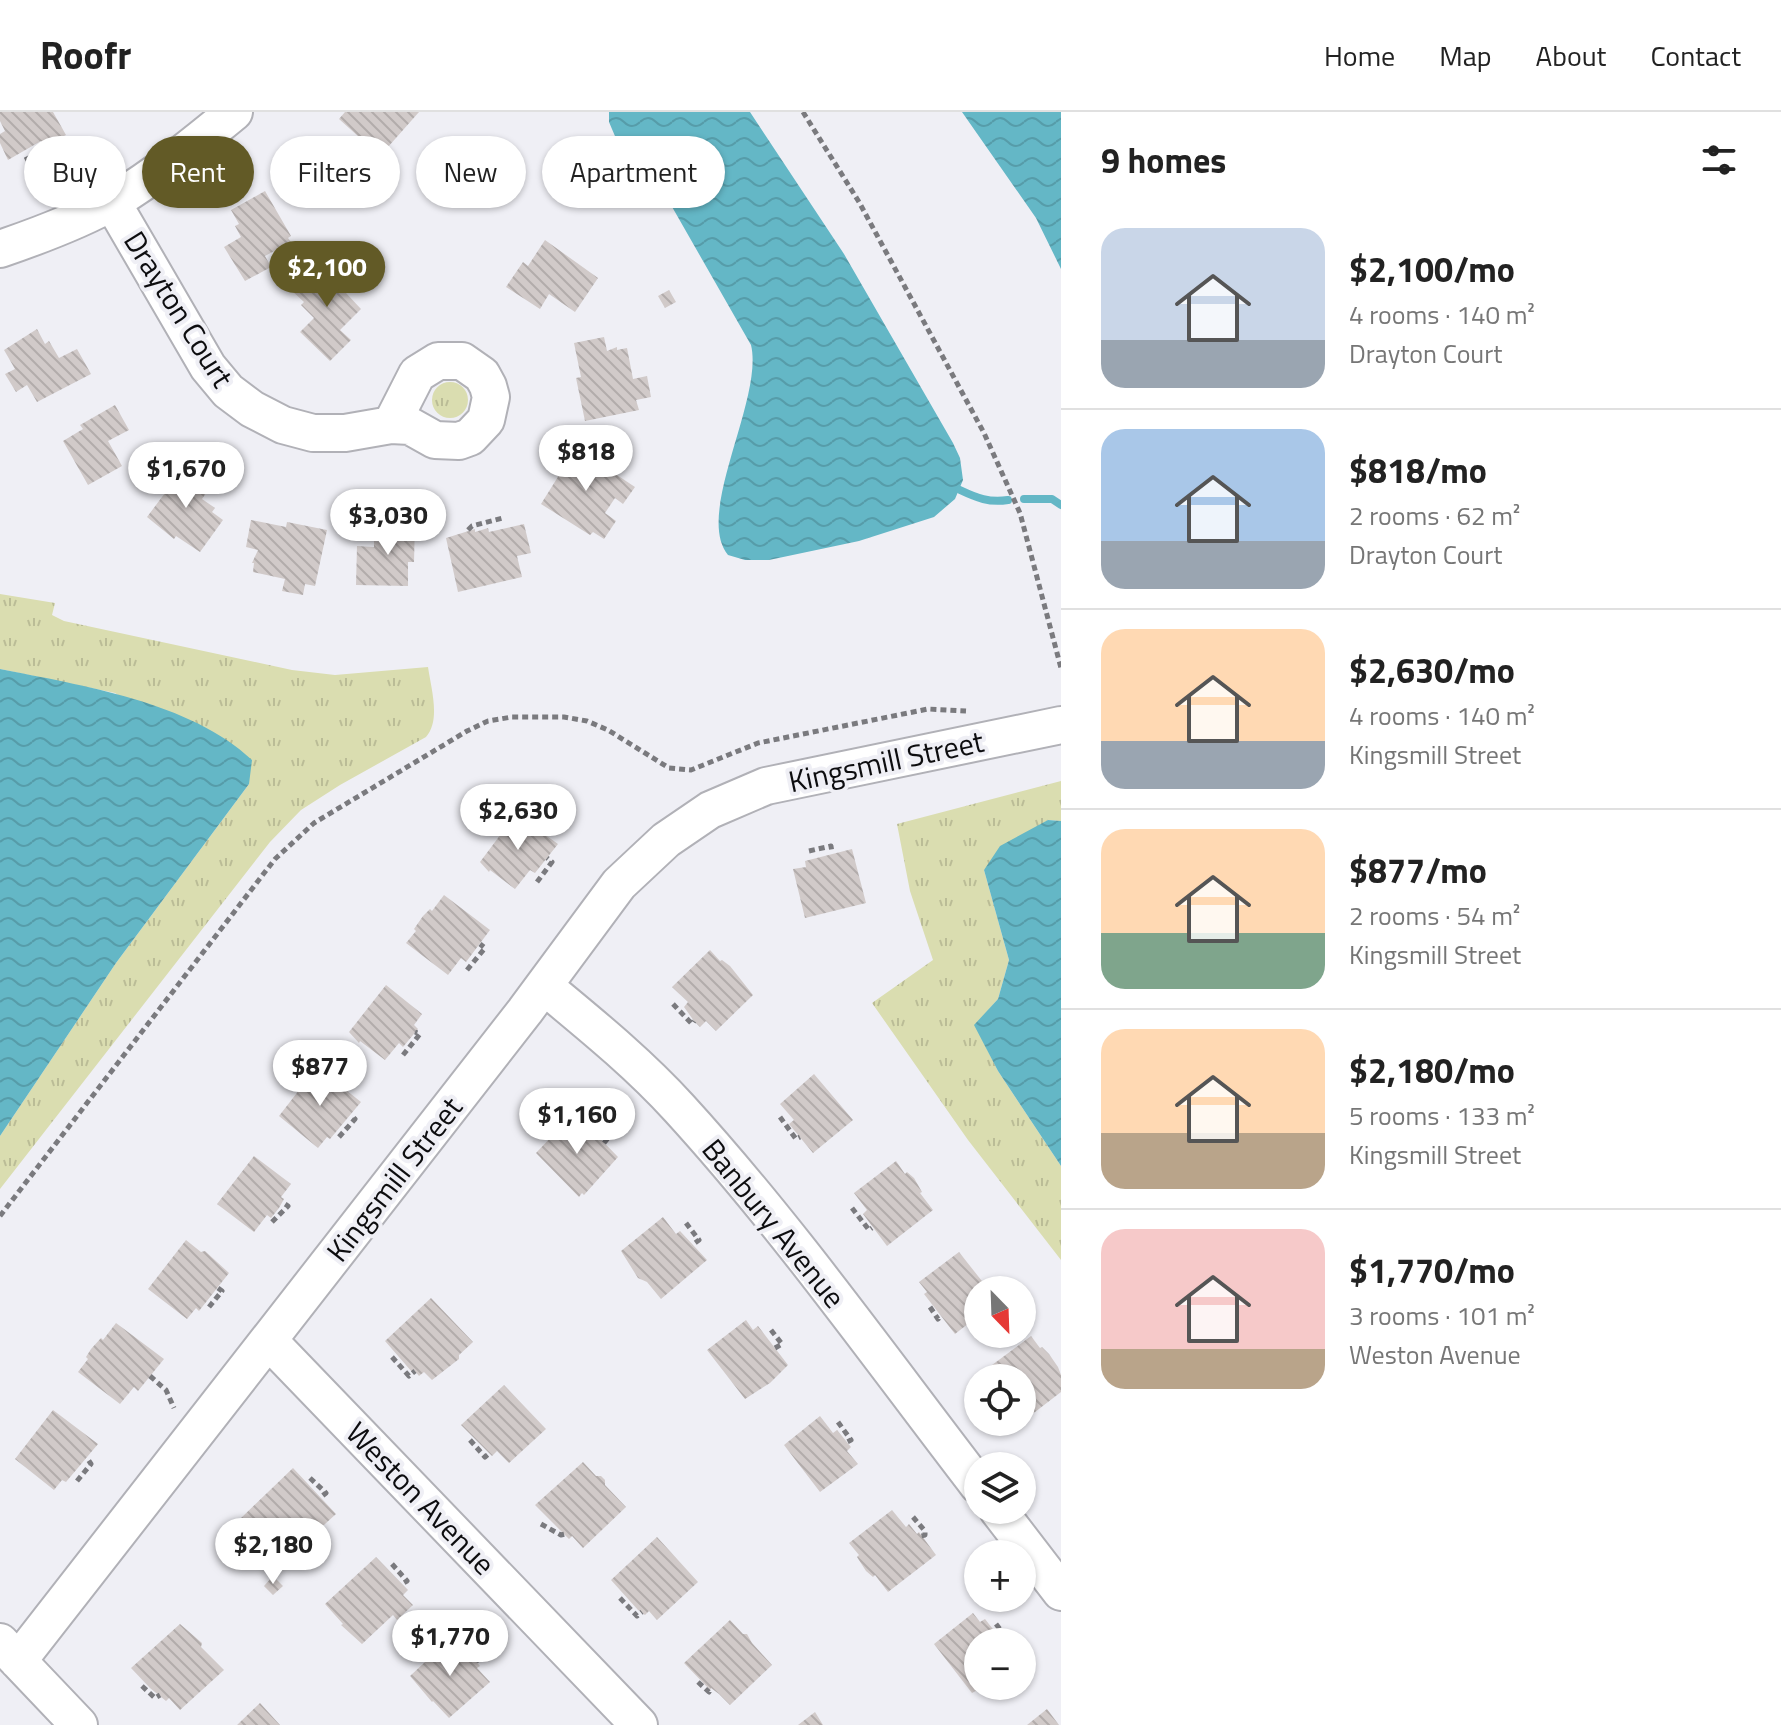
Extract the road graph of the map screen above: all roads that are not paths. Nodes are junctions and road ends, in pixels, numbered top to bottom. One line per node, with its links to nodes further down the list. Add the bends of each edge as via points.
1 (234, 112): 2 (street)
2 (126, 193)
3 (99, 208): 5 (street)
4 (115, 208): 6 (street, Drayton Court, via 208,367 228,391 283,425 313,433)
5 (0, 249)
6 (391, 425)
7 (1061, 725): 8 (street, Kingsmill Street, via 766,786 710,810 666,840 619,884)
8 (544, 986): 9 (street, Kingsmill Street); 10 (street, Banbury Avenue, via 622,1050 678,1106 745,1183)
9 (269, 1341): 13 (street, Kingsmill Street); 15 (street, Weston Avenue)
10 (964, 1467)
11 (1009, 1524): 12 (street)
12 (1061, 1592)
13 (9, 1651): 14 (street)
14 (79, 1725)
15 (639, 1725)

